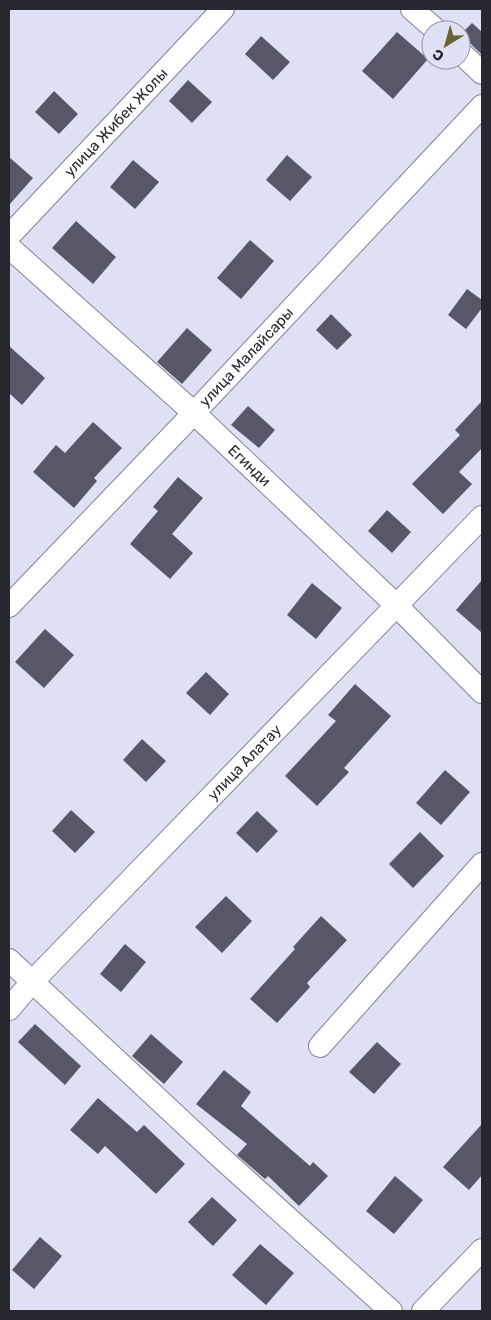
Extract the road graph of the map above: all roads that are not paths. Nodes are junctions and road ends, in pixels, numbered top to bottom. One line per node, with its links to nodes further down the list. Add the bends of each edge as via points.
1 (223, 9): 7 (street, улица Жибек Жолы)
2 (412, 9): 3 (street)
3 (425, 20)
4 (471, 62): 5 (street)
5 (482, 72)
6 (482, 106): 9 (street, улица Малайсары)
7 (9, 236)
8 (9, 247): 9 (street, Егинди)
9 (194, 413): 11 (street, улица Малайсары); 12 (street, Егинди)
10 (482, 517): 12 (street, улица Алатау)
11 (9, 606)
12 (396, 606): 13 (street, Егинди); 16 (street, улица Алатау)
13 (482, 692)
14 (482, 864): 18 (street)
15 (9, 960): 16 (street)
16 (32, 982): 17 (street, улица Алатау); 20 (street)
17 (9, 1009)
18 (320, 1046)
19 (482, 1250): 21 (street)
20 (391, 1311)
21 (423, 1311)

